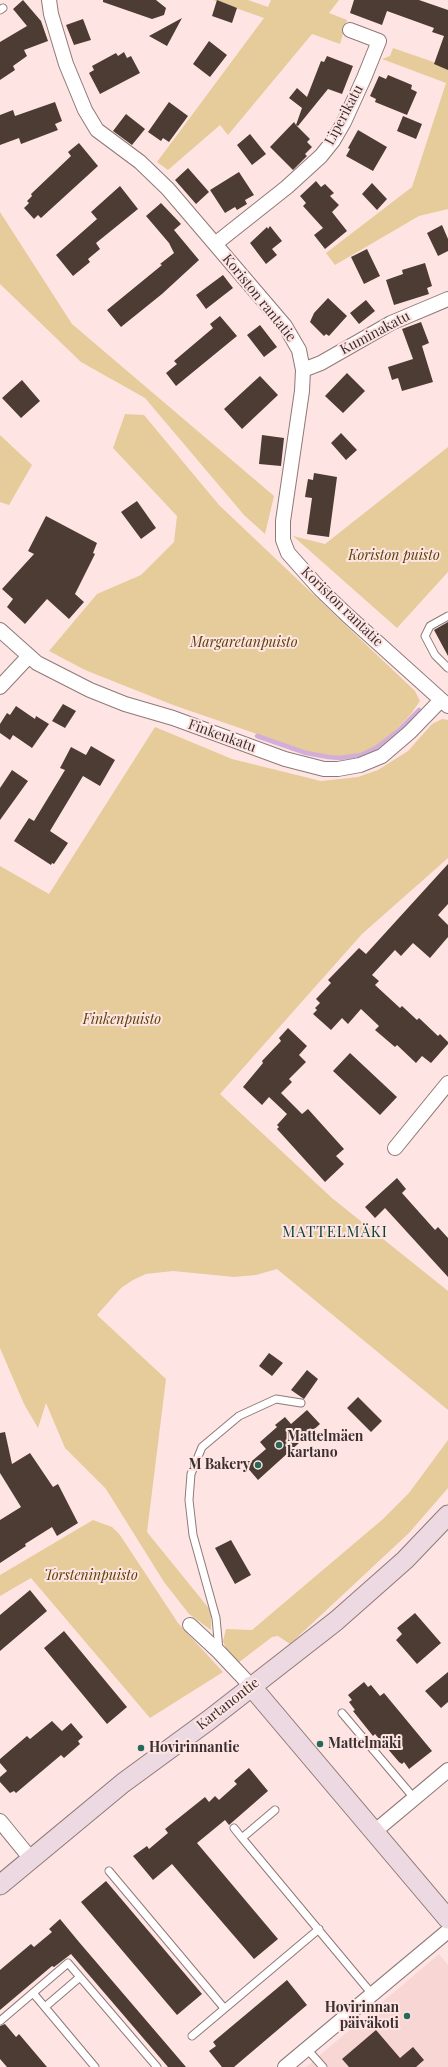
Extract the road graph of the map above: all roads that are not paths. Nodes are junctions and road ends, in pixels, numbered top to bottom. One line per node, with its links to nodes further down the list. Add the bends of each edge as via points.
1 (49, 0): 3 (street, Koriston rantatie, via 66,64 85,110 97,130 154,174)
2 (350, 30): 3 (street, Liperikatu, via 379,41 334,141 287,187)
3 (215, 244): 5 (street, Koriston rantatie, via 285,326 300,350)
4 (448, 300): 5 (street, Kuminakatu, via 391,323 321,363)
5 (303, 370): 11 (street, Koriston rantatie, via 300,409 283,521 283,540 288,553 347,615)
6 (448, 616): 9 (lane, via 430,626 426,636 435,655)
7 (0, 630): 8 (street, Finkenkatu)
8 (29, 656): 10 (street); 11 (street, Finkenkatu, via 52,671 125,704 173,718 285,760 324,769 360,765 382,756)
9 (448, 668)
10 (0, 687)
11 (446, 699)
12 (448, 1083): 13 (street)
13 (395, 1148)
14 (301, 1403): 17 (lane, via 276,1399 239,1416 202,1447 191,1474 189,1500 193,1535 216,1618)
15 (448, 1515): 18 (street, Kartanontie, via 373,1590)
16 (190, 1625): 17 (street)
17 (219, 1652): 18 (street)
18 (251, 1686): 25 (street); 27 (street, Kartanontie, via 123,1782)
19 (342, 1713): 21 (lane)
20 (448, 1770): 21 (street)
21 (414, 1798): 25 (street)
22 (275, 1810): 26 (lane)
23 (0, 1821): 27 (street)
24 (234, 1828): 26 (lane)
25 (374, 1832): 30 (street)
26 (242, 1838): 31 (lane)
27 (31, 1859): 29 (street, Kartanontie)
28 (109, 1871): 37 (lane)
29 (0, 1884)
30 (448, 1919)
31 (318, 1929): 35 (lane); 37 (lane)
32 (448, 1931): 35 (street)
33 (80, 1977): 34 (lane, via 68,1963); 36 (lane); 42 (lane)
34 (33, 1993): 36 (lane); 38 (lane)
35 (372, 1994): 40 (street)
36 (45, 2007): 41 (lane)
37 (224, 2008): 39 (lane)
38 (0, 2021)
39 (192, 2036)
40 (307, 2049): 43 (street); 44 (lane)
41 (95, 2067)
42 (156, 2067)
43 (285, 2067)
44 (323, 2067)

